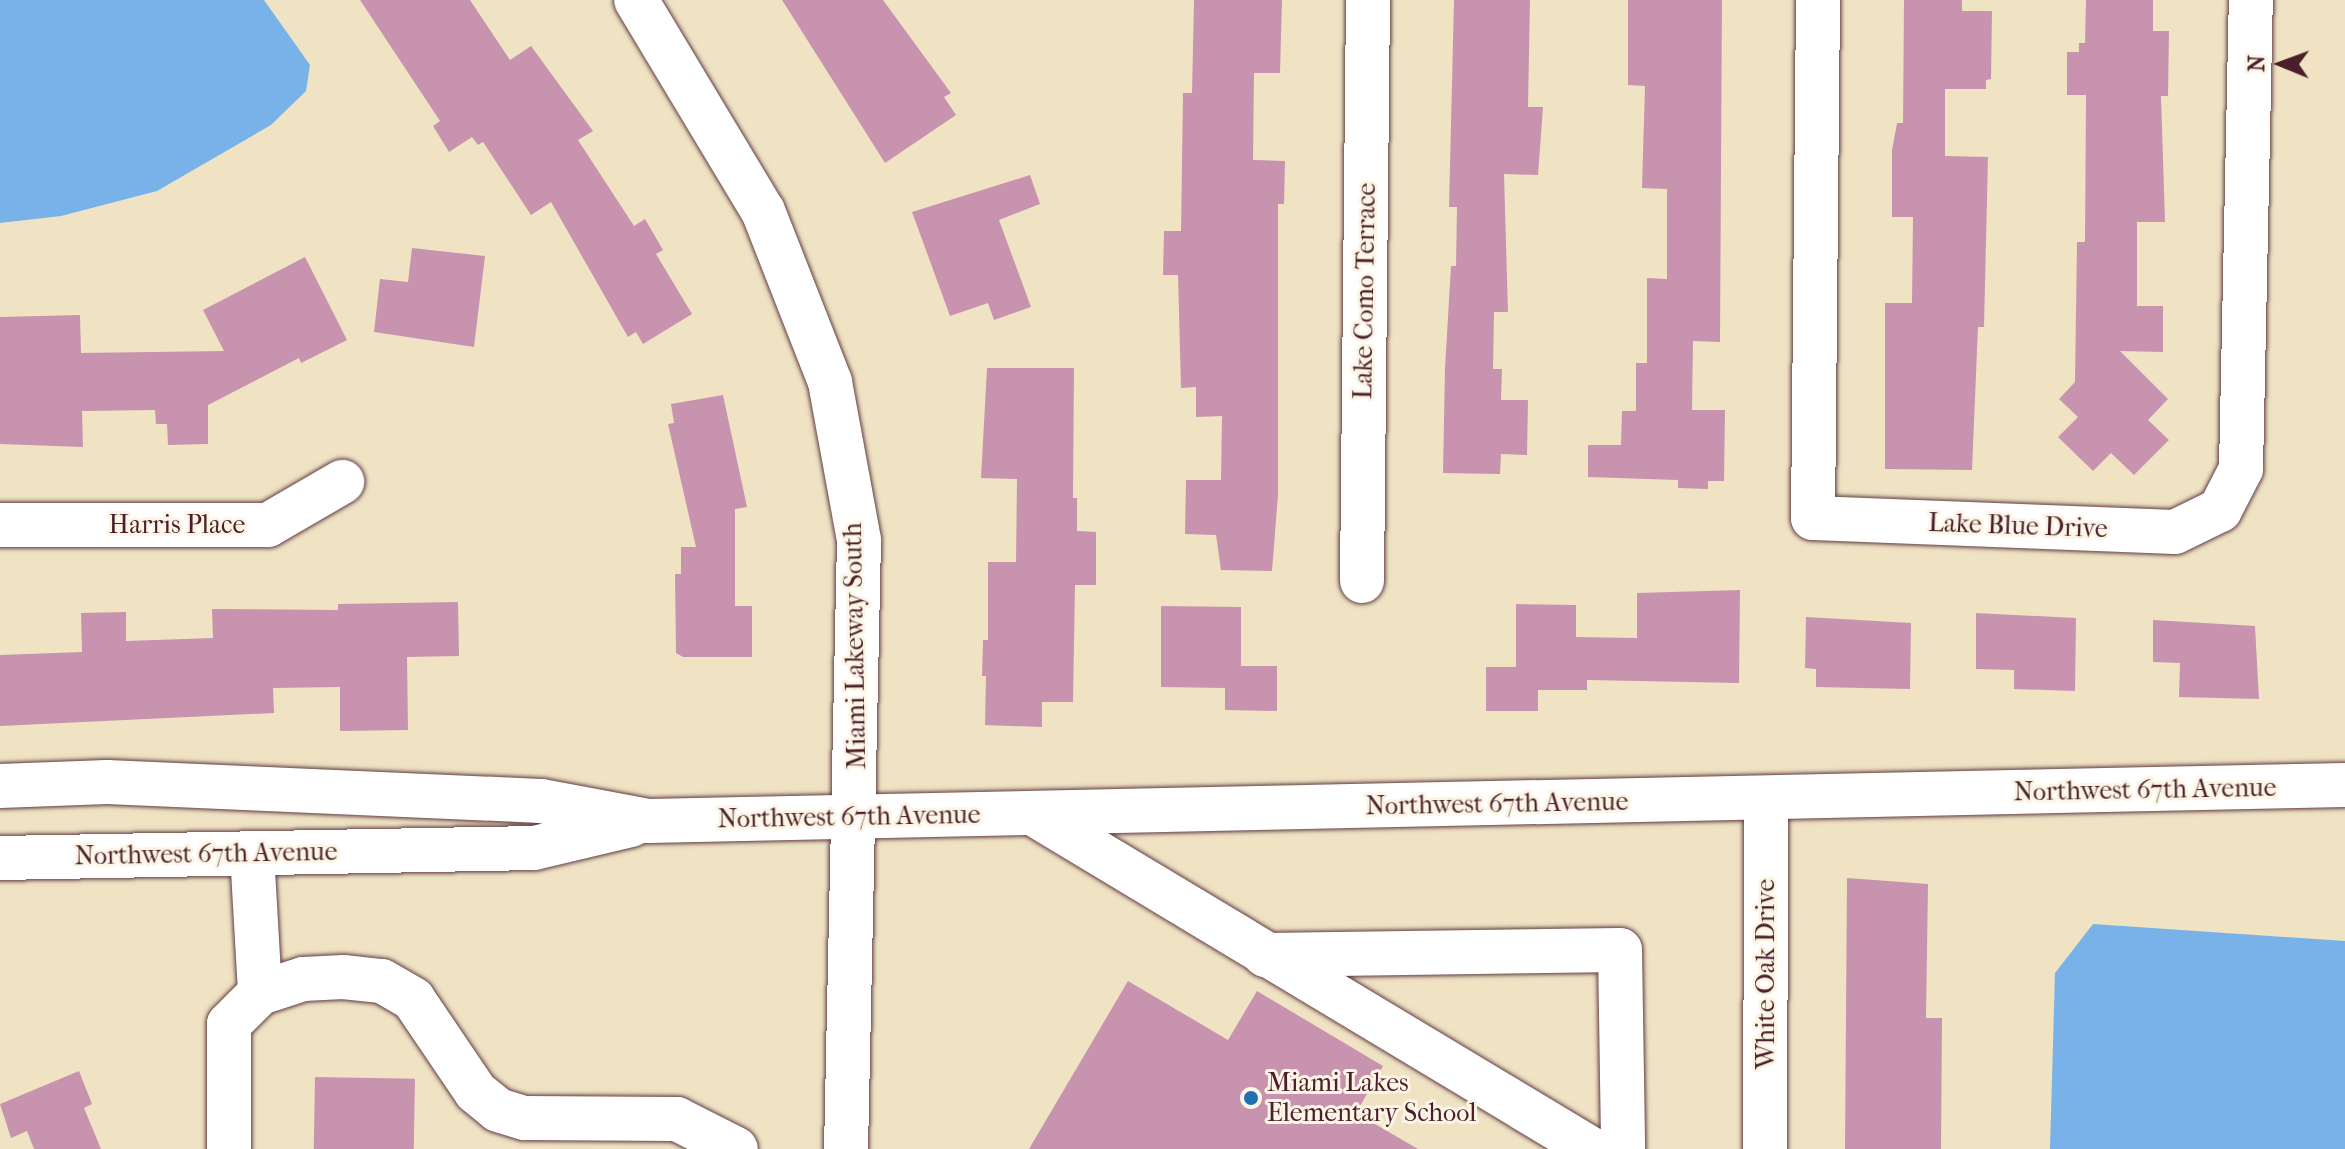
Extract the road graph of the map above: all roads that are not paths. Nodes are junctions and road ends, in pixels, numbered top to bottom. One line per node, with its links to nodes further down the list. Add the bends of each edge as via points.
1 (636, 0): 12 (street, Miami Lakeway South, via 763,211 830,382 859,540)
2 (1368, 0): 7 (street, Lake Como Terrace)
3 (1818, 0): 4 (street, Lake Blue Drive, via 1813,518 2175,532 2220,510 2241,469)
4 (2251, 0)
5 (342, 482): 6 (street, Harris Place, via 268,525)
6 (0, 525)
7 (1362, 581)
8 (2345, 785): 10 (street, Northwest 67th Avenue)
9 (0, 786): 13 (street, Northwest 67th Avenue, via 107,782 541,801)
10 (1766, 799): 11 (street, Northwest 67th Avenue); 23 (street, White Oak Drive)
11 (1032, 813): 12 (street, Northwest 67th Avenue); 16 (street)
12 (857, 817): 13 (street, Northwest 67th Avenue); 20 (street, Miami Lakeway South)
13 (649, 821): 14 (street, Northwest 67th Avenue, via 534,848)
14 (252, 853): 15 (street, Northwest 67th Avenue); 17 (street)
15 (0, 858)
16 (1265, 955): 21 (street); 22 (street, via 1620,950)
17 (260, 993): 18 (street, via 229,1024); 19 (street, via 303,979 382,981 413,999 476,1092 498,1110 525,1118 677,1119)
18 (229, 1149)
19 (736, 1149)
20 (846, 1149)
21 (1591, 1149)
22 (1623, 1149)
23 (1765, 1149)

